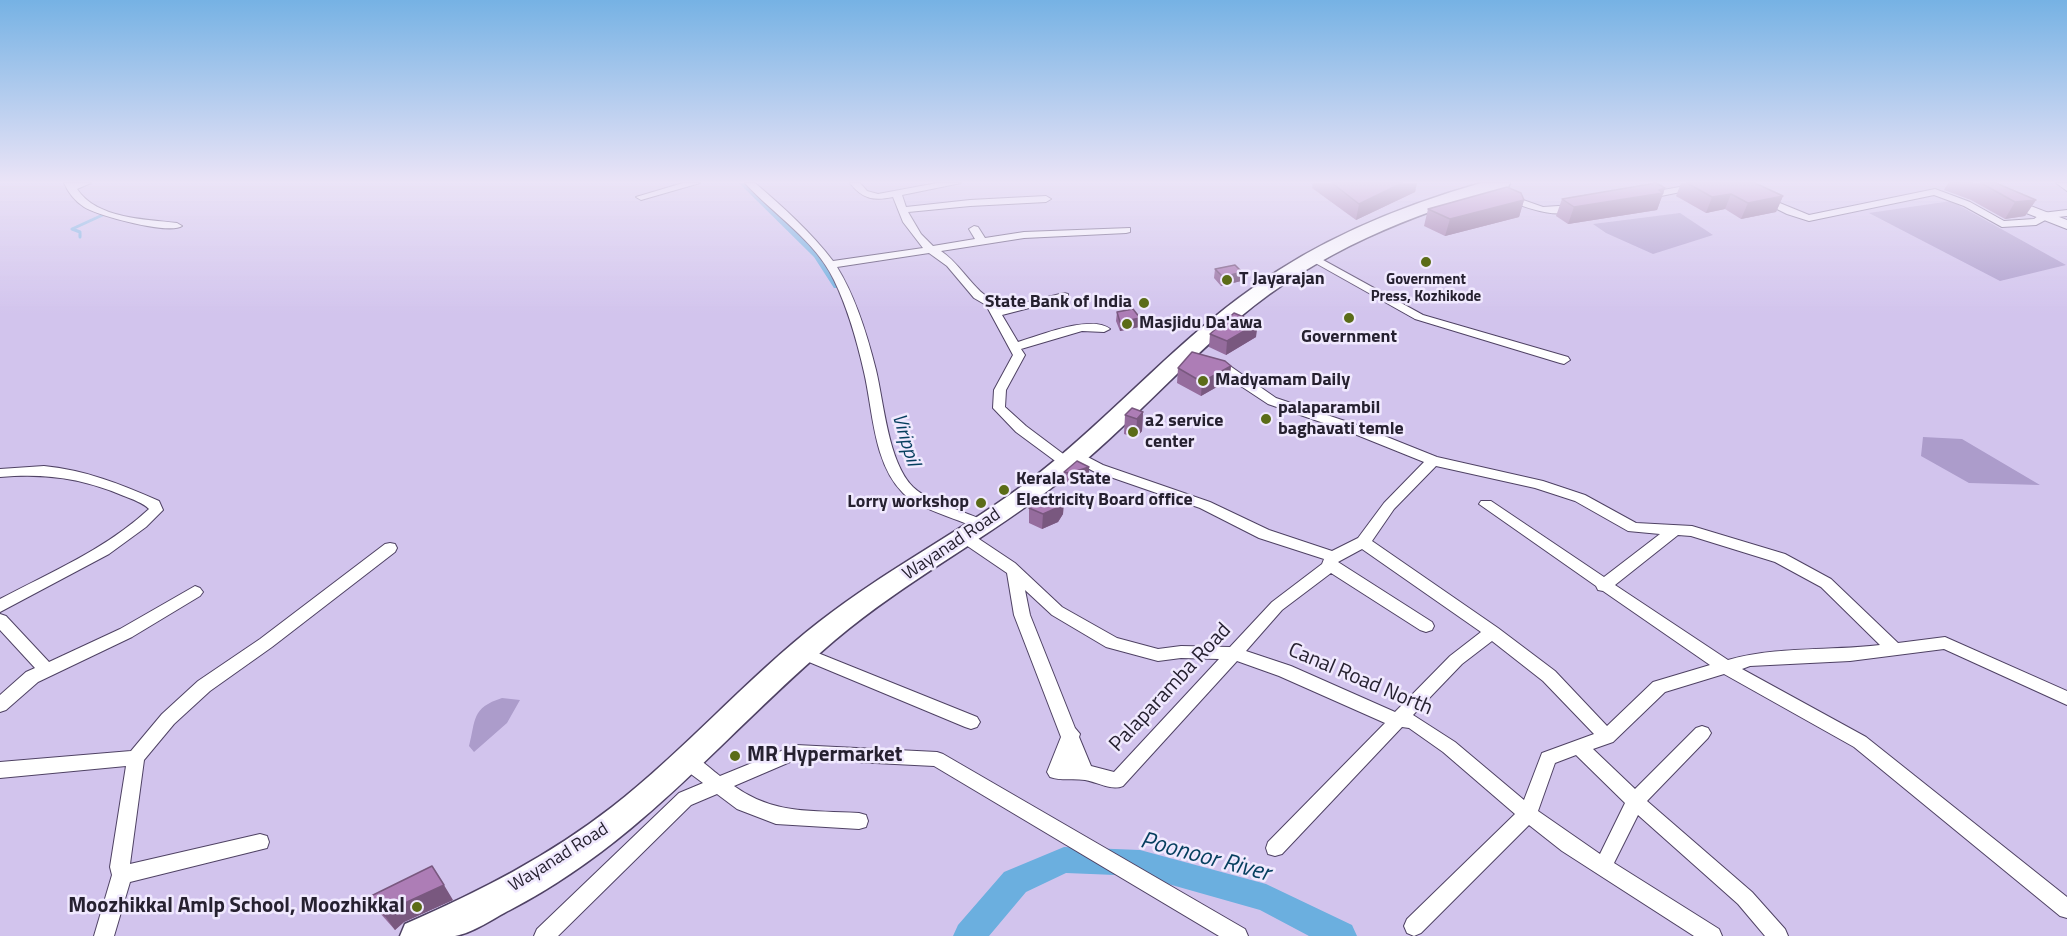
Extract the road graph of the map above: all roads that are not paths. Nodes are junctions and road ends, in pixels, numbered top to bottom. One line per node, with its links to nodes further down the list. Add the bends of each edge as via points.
1 (795, 227): 9 (street, Canal Road North)
2 (911, 227): 7 (street)
3 (1377, 227): 8 (highway, Wayanad Road)
4 (974, 229): 6 (street)
5 (1126, 230): 6 (street, via 1024,235)
6 (982, 242): 7 (street)
7 (933, 250): 9 (street); 11 (street, via 953,266 982,300 990,303)
8 (1314, 258): 14 (highway, Wayanad Road, via 1258,294); 15 (street, via 1419,317)
9 (830, 265): 20 (street, Canal Road North, via 839,277 864,349 897,476 908,490)
10 (1064, 296): 11 (street)
11 (994, 313): 13 (street)
12 (1104, 329): 13 (street, via 1081,327)
13 (1016, 347): 16 (street, via 1017,361 1002,384 999,408 1021,429)
14 (1194, 359): 16 (highway, Wayanad Road); 17 (street, via 1226,369 1272,401)
15 (1564, 360)
16 (1071, 459): 20 (highway, Wayanad Road); 24 (street, via 1205,505)
17 (1433, 461): 21 (street, via 1538,484 1580,498 1633,528); 22 (street, via 1389,506)
18 (0, 473): 28 (street, via 67,471 104,481 154,504 156,510 146,522 113,543)
19 (1486, 504): 26 (street)
20 (973, 531): 25 (street, Canal Road North); 33 (highway, Wayanad Road, via 873,597)
21 (1674, 531): 26 (street); 32 (street, via 1692,531 1780,558 1826,583)
22 (1363, 542): 24 (street, Palaparamba Road); 31 (street)
23 (390, 548): 45 (street, via 204,686 168,719)
24 (1331, 560): 30 (street); 34 (street, Palaparamba Road, via 1277,606)
25 (1014, 571): 34 (street, Canal Road North, via 1057,611 1112,643 1158,655); 42 (street, via 1022,615)
26 (1603, 586): 35 (street)
27 (195, 592): 36 (street, via 126,633)
28 (0, 606)
29 (0, 620): 36 (street)
30 (1426, 626)
31 (1492, 632): 39 (street, via 1456,660); 43 (street, via 1549,676)
32 (1895, 650): 35 (street, via 1750,660); 37 (street, via 1945,643)
33 (803, 653): 40 (street); 46 (highway, Wayanad Road)
34 (1233, 653): 39 (street, Canal Road North, via 1285,671 1392,718); 48 (street, Palaparamba Road, via 1117,781)
35 (1725, 668): 43 (street, via 1659,687); 57 (street, via 1860,741)
36 (46, 670): 38 (street)
37 (2067, 698)
38 (0, 705)
39 (1402, 718): 51 (street, Canal Road North, via 1449,747); 54 (street)
40 (971, 722)
41 (1702, 733): 50 (street)
42 (1071, 734): 48 (street); 48 (street, via 1056,772)
43 (1608, 737): 44 (street)
44 (1579, 747): 50 (street); 51 (street, via 1548,758)
45 (136, 758): 47 (street); 56 (street)
46 (686, 761): 49 (street); 60 (highway, Wayanad Road, via 594,840 538,876)
47 (0, 770)
48 (1084, 772)
49 (717, 785): 52 (street, via 743,803 776,816); 61 (street, via 685,799); 62 (street, via 796,752 937,759)
50 (1635, 801): 55 (street); 64 (street, via 1745,898)
51 (1528, 814): 55 (street, Canal Road North); 58 (street)
52 (859, 821)
53 (260, 842): 56 (street)
54 (1275, 848)
55 (1604, 865): 63 (street, Canal Road North)
56 (122, 875): 59 (street)
57 (2067, 909)
58 (1414, 926)
59 (104, 936)
60 (418, 936)
61 (544, 936)
62 (1238, 936)
63 (1712, 936)
64 (1778, 936)

